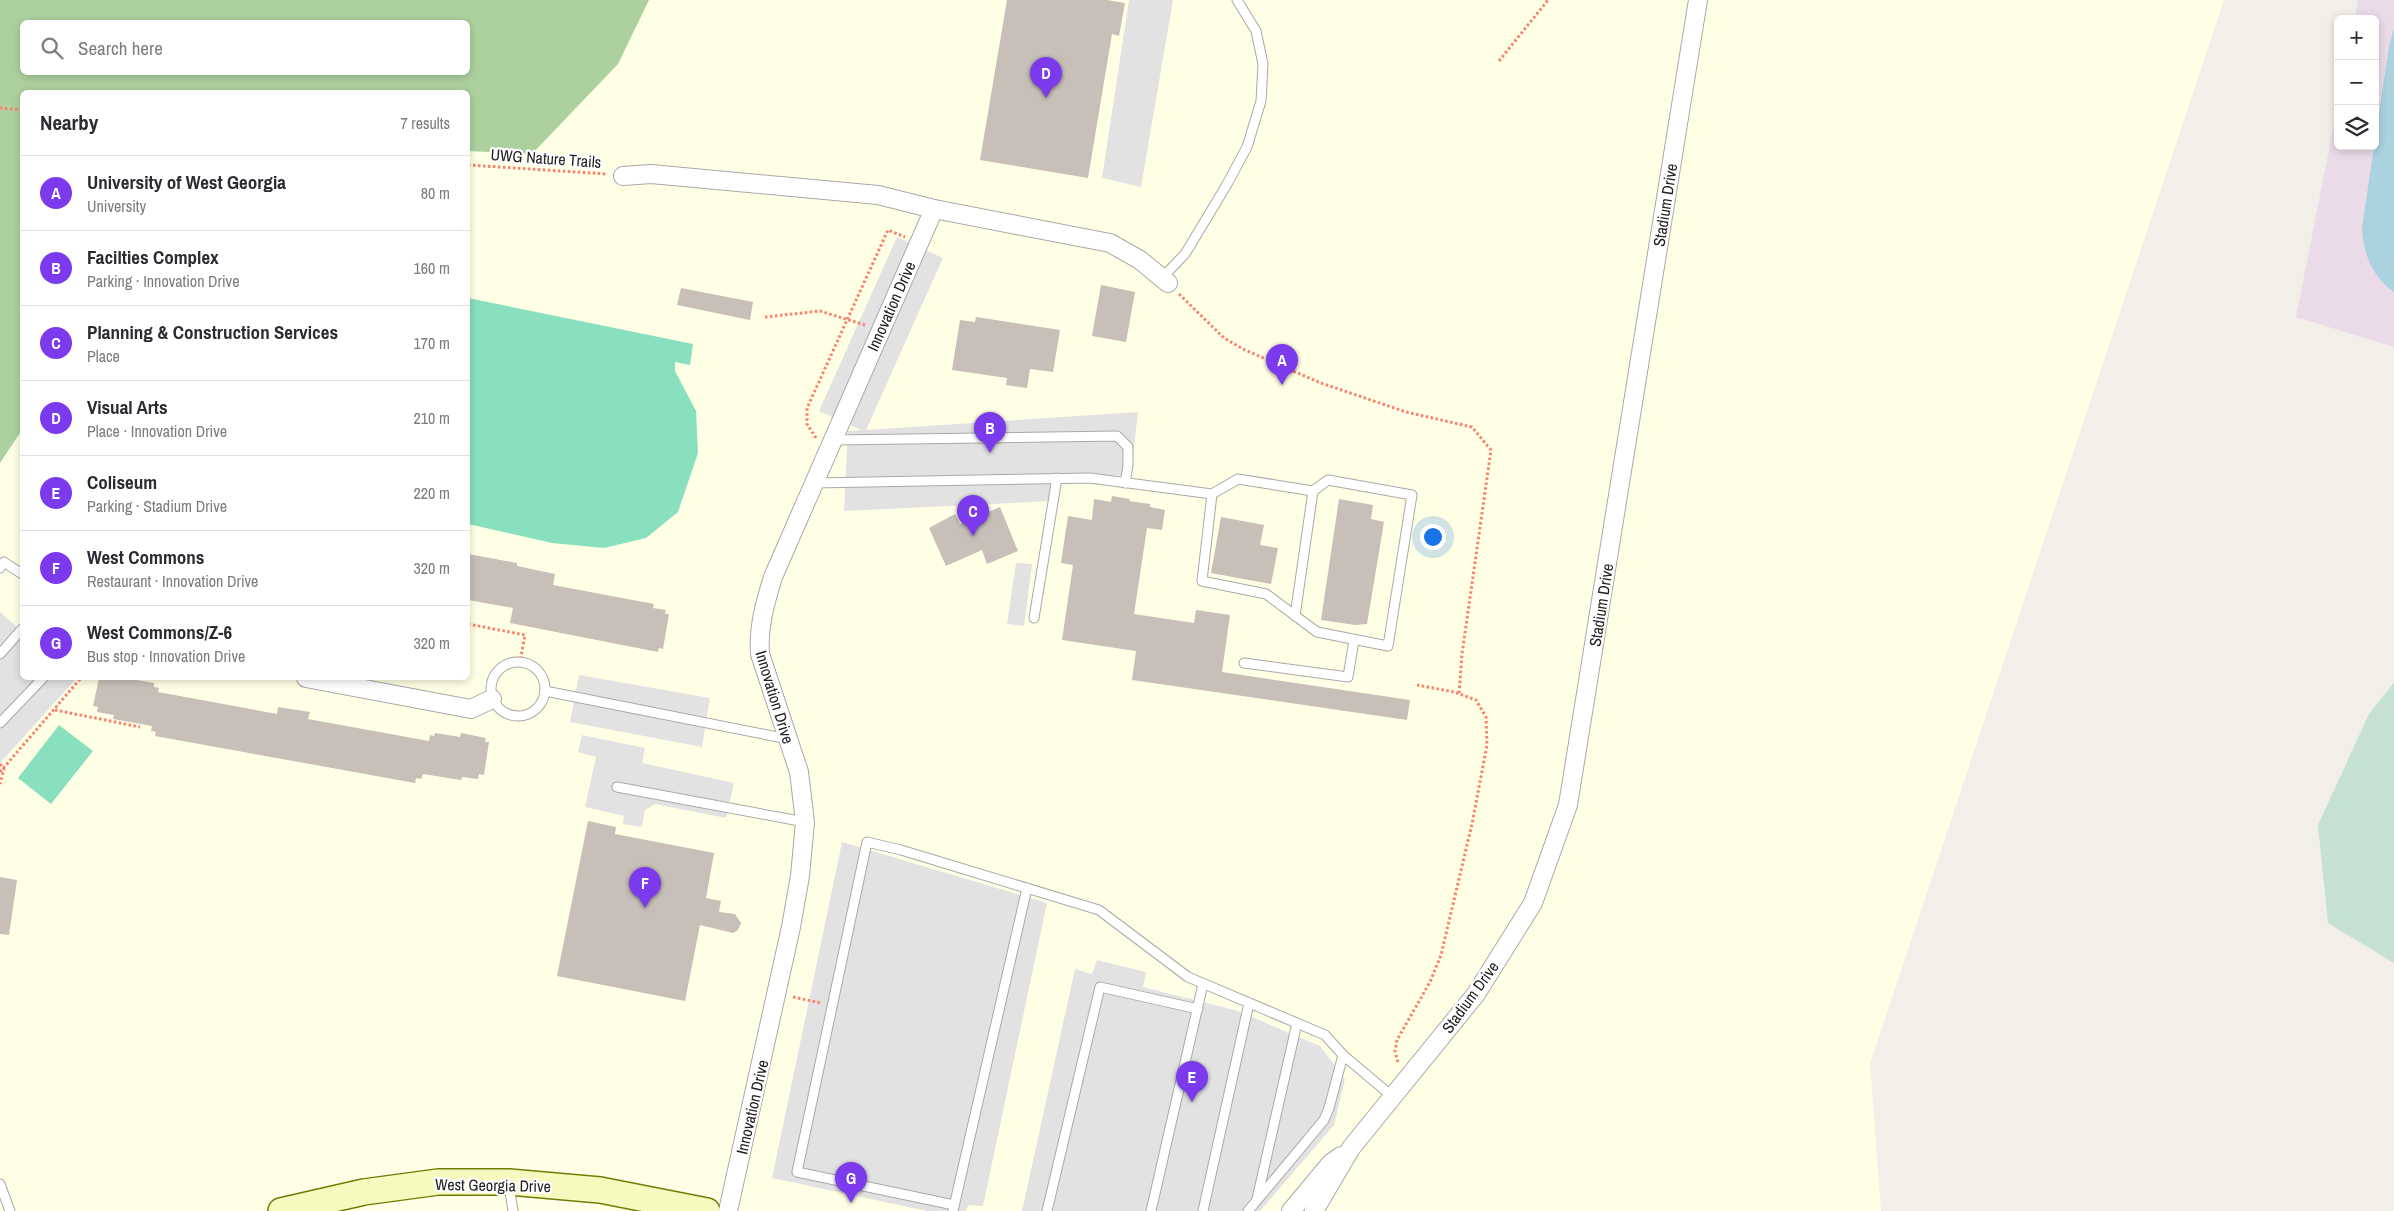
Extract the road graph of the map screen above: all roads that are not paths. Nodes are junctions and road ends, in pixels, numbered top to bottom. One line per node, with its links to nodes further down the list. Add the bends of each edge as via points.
1 (1236, 0): 5 (lane, via 1256,31 1263,64 1261,101 1247,147 1185,254)
2 (1698, 0): 34 (street, Stadium Drive, via 1568,805 1534,903 1476,994)
3 (623, 176): 4 (street, via 651,174 878,195)
4 (934, 208): 5 (street, via 1110,243 1140,260); 6 (street, Innovation Drive, via 881,330)
5 (1165, 281)
6 (826, 441): 8 (street, Innovation Drive); 9 (lane, via 1117,436 1128,447)
7 (1057, 478): 8 (lane); 9 (lane); 15 (lane)
8 (814, 483): 25 (street, Innovation Drive, via 773,577 762,612 759,636 766,676)
9 (1125, 483): 11 (lane)
10 (1313, 491): 11 (lane, via 1238,479); 14 (lane); 17 (lane, via 1328,480 1412,495 1388,646)
11 (1212, 494): 14 (lane, via 1202,581 1266,594)
12 (0, 568): 13 (lane, via 4,562)
13 (20, 573)
14 (1295, 616): 17 (lane, via 1317,632)
15 (1034, 618)
16 (20, 631): 18 (lane)
17 (1354, 640): 19 (lane, via 1348,676)
18 (0, 654)
19 (1244, 663)
20 (41, 680): 24 (lane)
21 (317, 680): 23 (street, via 471,709)
22 (545, 691): 23 (lane, via 538,708 522,716 504,713); 23 (lane, via 541,674 535,667 520,662 509,663 495,674 491,682); 25 (lane)
23 (492, 699)
24 (0, 723)
25 (788, 739): 27 (street, Innovation Drive, via 798,772)
26 (617, 788): 27 (lane)
27 (805, 822): 44 (street, Innovation Drive, via 803,859 791,927)
28 (1027, 888): 29 (lane, via 1099,910 1188,977); 39 (lane); 39 (lane, via 867,842 797,1172)
29 (1203, 984): 30 (lane); 31 (lane)
30 (1249, 1003): 32 (lane); 47 (lane)
31 (1198, 1009): 45 (lane, via 1100,987); 46 (lane)
32 (1297, 1023): 33 (lane, via 1325,1035); 38 (lane)
33 (1343, 1055): 34 (lane); 38 (lane, via 1324,1120)
34 (1393, 1097): 35 (street, Stadium Drive)
35 (1351, 1148): 49 (street, Stadium Drive, via 1331,1163); 50 (street, Stadium Drive)
36 (509, 1182): 41 (street, West Georgia Drive, via 438,1182 364,1192); 42 (lane); 43 (street, West Georgia Drive, via 600,1190 632,1200)
37 (0, 1184): 40 (lane)
38 (1256, 1201): 48 (lane)
39 (953, 1208)
40 (10, 1211)
41 (281, 1211)
42 (513, 1211)
43 (707, 1211)
44 (728, 1211)
45 (1047, 1211)
46 (1151, 1211)
47 (1202, 1211)
48 (1248, 1211)
49 (1290, 1211)
50 (1314, 1211)

